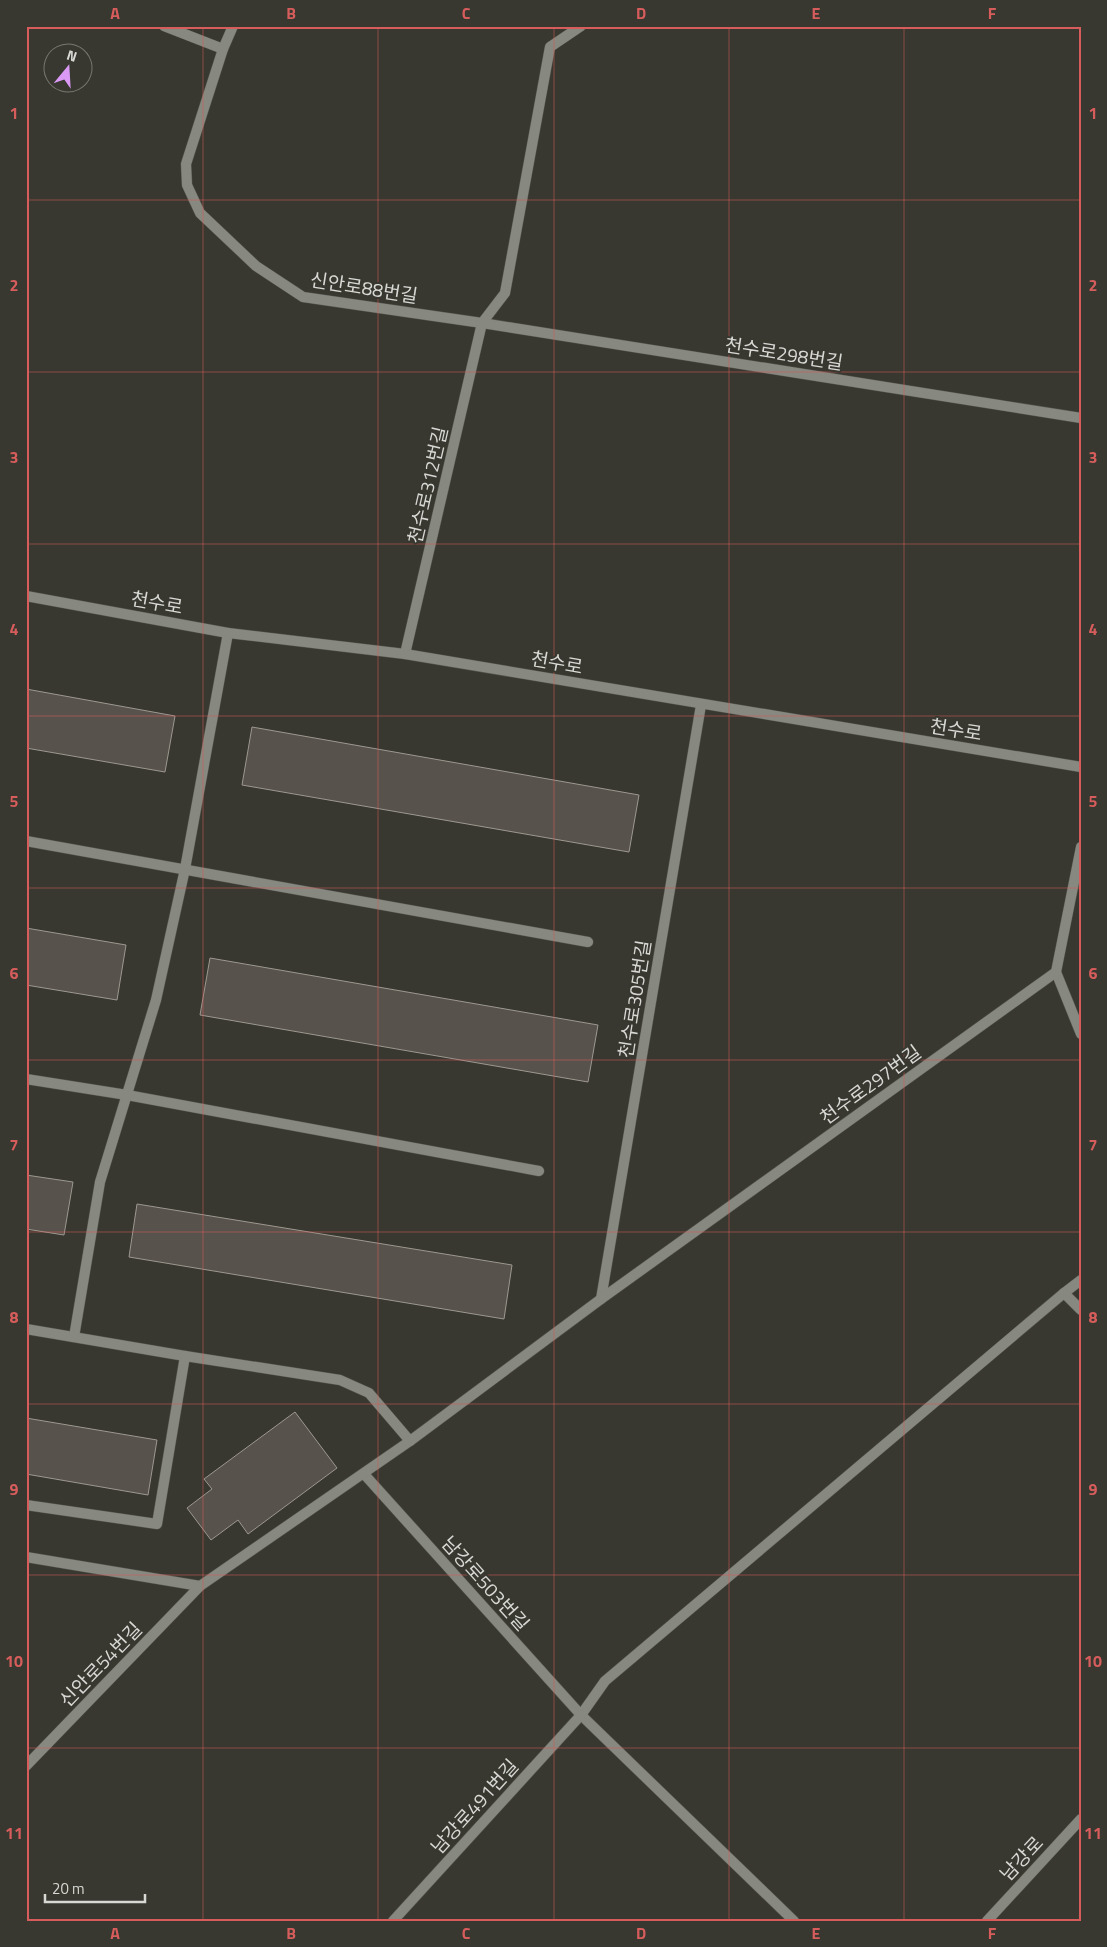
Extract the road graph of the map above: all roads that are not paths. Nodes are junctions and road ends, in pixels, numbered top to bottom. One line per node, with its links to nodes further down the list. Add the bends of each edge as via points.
1 (164, 26): 4 (street)
2 (233, 26): 4 (street, 신안로88번길)
3 (581, 26): 5 (street, via 550,47 506,293)
4 (223, 49): 5 (street, 신안로88번길, via 186,164 187,185 200,213 256,266 304,297)
5 (482, 323): 6 (street, 천수로298번길); 9 (street, 천수로312번길)
6 (1081, 418)
7 (26, 596): 8 (street, 천수로)
8 (228, 633): 9 (street, 천수로); 14 (street)
9 (405, 654): 10 (street, 천수로)
10 (701, 705): 11 (street, 천수로); 23 (street, 천수로305번길)
11 (1081, 767)
12 (26, 841): 14 (street)
13 (1081, 847): 16 (street)
14 (185, 869): 15 (street); 19 (street, via 156,1000)
15 (588, 942)
16 (1056, 972): 17 (street); 23 (street, 천수로297번길)
17 (1081, 1034)
18 (26, 1079): 19 (street)
19 (127, 1096): 20 (street); 26 (street, via 100,1182)
20 (540, 1171)
21 (1081, 1280): 22 (street, 남강로491번길)
22 (1064, 1293): 24 (street); 33 (street, 남강로491번길, via 605,1681)
23 (601, 1299): 28 (street)
24 (1081, 1310)
25 (26, 1329): 26 (street)
26 (74, 1337): 27 (street)
27 (185, 1356): 28 (street, via 340,1380 369,1393); 30 (street, via 156,1524)
28 (410, 1442): 29 (street)
29 (364, 1474): 32 (street, 신안로54번길); 33 (street, 남강로503번길)
30 (26, 1505)
31 (26, 1557): 32 (street)
32 (200, 1586): 34 (street, 신안로54번길)
33 (581, 1716): 36 (street, 남강로491번길); 37 (street, 남강로503번길)
34 (26, 1766)
35 (1081, 1819): 38 (street, 남강로)
36 (394, 1921)
37 (794, 1921)
38 (987, 1921)

